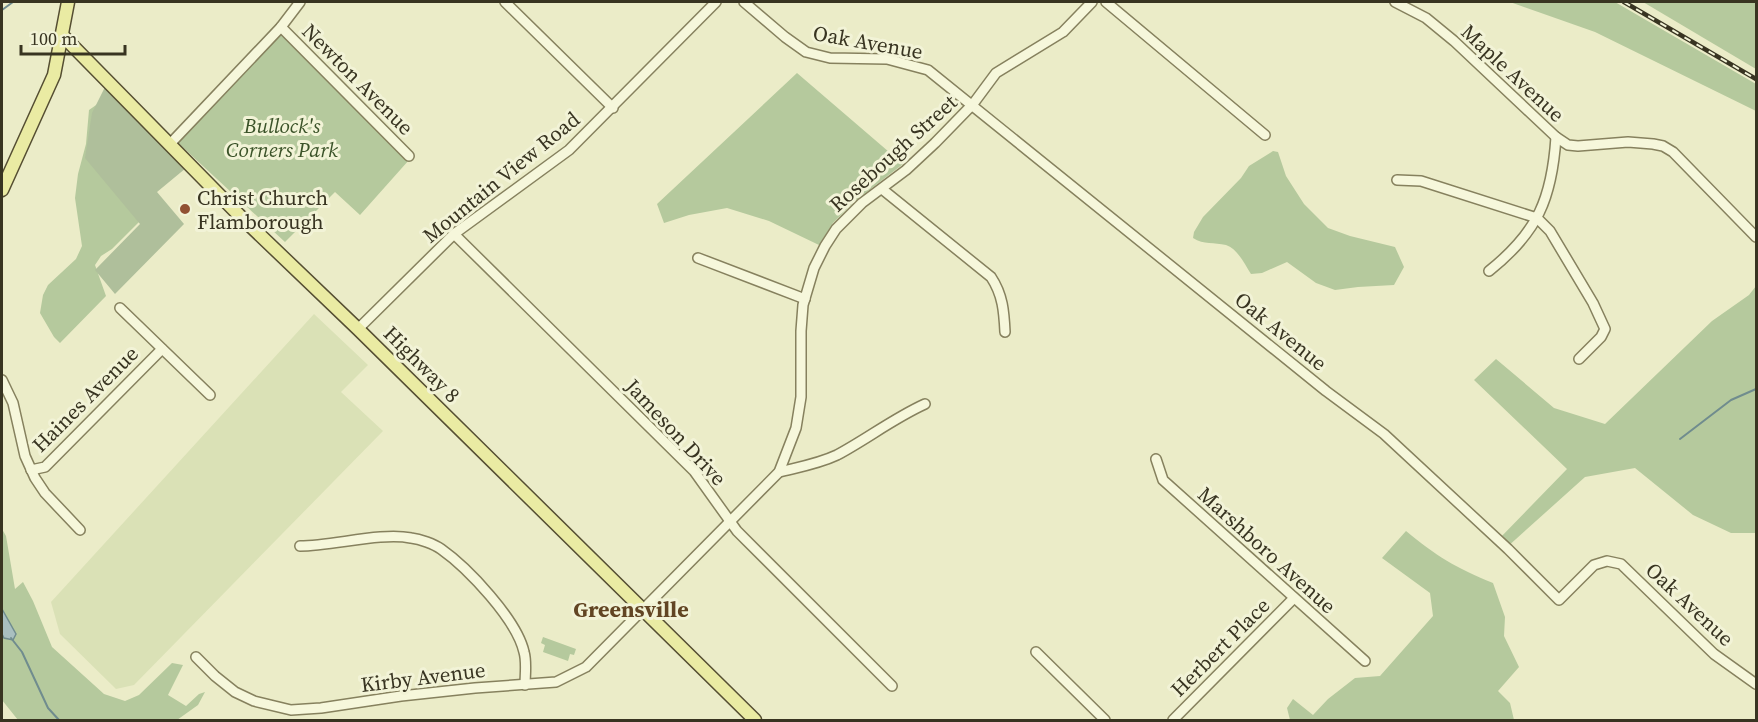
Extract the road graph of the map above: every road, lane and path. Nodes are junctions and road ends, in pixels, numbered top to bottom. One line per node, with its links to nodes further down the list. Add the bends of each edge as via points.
1 (68, 2): 10 (main road)
2 (300, 2): 9 (street)
3 (505, 2): 12 (street)
4 (716, 2): 12 (street, Mountain View Road)
5 (744, 2): 11 (street, Oak Avenue, via 806,52 830,58 887,59 911,64 928,70)
6 (1092, 2): 11 (street, Rosebough Street, via 1063,32 996,73)
7 (1106, 2): 13 (street)
8 (1395, 2): 14 (street, Maple Avenue, via 1426,18 1454,41)
9 (281, 27): 15 (street); 16 (street, Newton Avenue)
10 (62, 35): 15 (main road, Highway 8); 19 (main road, via 54,75)
11 (973, 104): 18 (street, Rosebough Street); 45 (street, Oak Avenue, via 1326,392 1384,434 1559,600 1594,565 1607,561 1622,564 1714,654)
12 (613, 108): 21 (street, Mountain View Road, via 569,150)
13 (1265, 135)
14 (1556, 137): 20 (street, via 1546,198); 22 (street, Maple Avenue, via 1568,145 1628,142 1663,146)
15 (169, 145): 27 (main road, Highway 8)
16 (409, 156)
17 (1397, 180): 20 (street, via 1421,181)
18 (882, 189): 25 (street, Rosebough Street, via 836,229 814,268); 28 (street, via 991,278 999,289)
19 (2, 190)
20 (1537, 218): 24 (street); 30 (street, via 1550,231 1605,329)
21 (454, 234): 27 (street, Mountain View Road); 37 (street, Jameson Drive, via 694,471)
22 (1756, 237)
23 (698, 258): 25 (street)
24 (1489, 271)
25 (805, 298): 36 (street, Rosebough Street, via 801,397 796,428)
26 (120, 308): 29 (street)
27 (358, 329): 41 (main road, Highway 8)
28 (1005, 332)
29 (162, 349): 32 (street); 35 (street, Haines Avenue, via 45,467)
30 (1579, 359)
31 (2, 380): 35 (street, via 13,403)
32 (210, 395)
33 (925, 404): 36 (street, via 837,454)
34 (1156, 459): 40 (street, Marshboro Avenue, via 1163,480)
35 (31, 470): 38 (street, via 45,493)
36 (779, 472): 37 (street, Rosebough Street)
37 (732, 521): 41 (street, Rosebough Street); 47 (street, Jameson Drive, via 737,531)
38 (80, 530)
39 (300, 546): 46 (street, via 410,537 439,548 475,579 515,631 524,652)
40 (1293, 599): 44 (street, Marshboro Avenue); 50 (street, Herbert Place)
41 (644, 609): 46 (street, Kirby Avenue, via 586,667 556,682); 48 (main road, Highway 8)
42 (1036, 651): 49 (street)
43 (196, 657): 46 (street, Kirby Avenue, via 235,692 291,710)
44 (1365, 661)
45 (1756, 684)
46 (525, 685)
47 (892, 686)
48 (755, 720)
49 (1105, 720)
50 (1173, 720)

